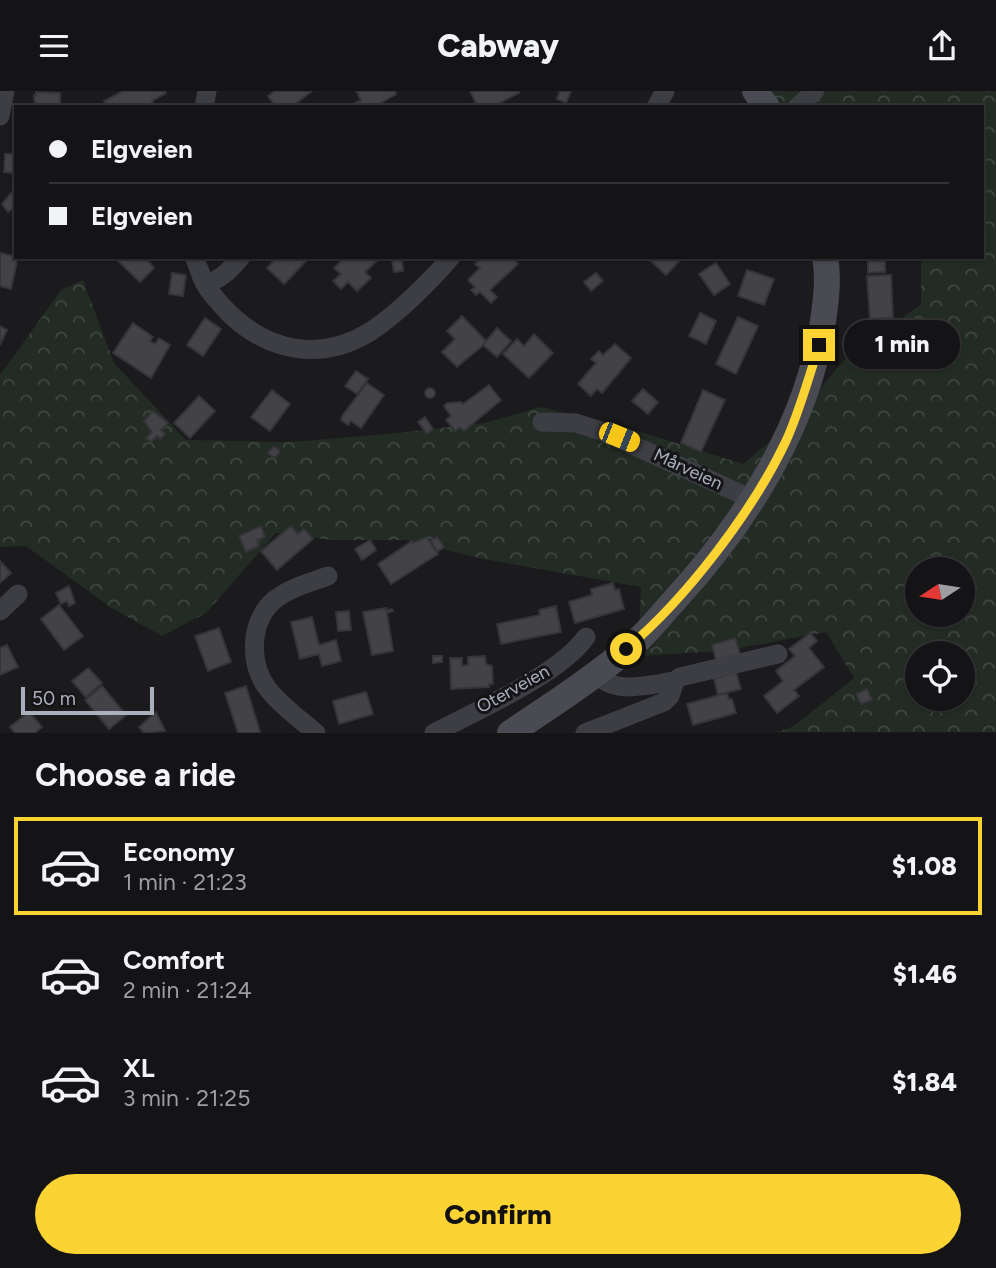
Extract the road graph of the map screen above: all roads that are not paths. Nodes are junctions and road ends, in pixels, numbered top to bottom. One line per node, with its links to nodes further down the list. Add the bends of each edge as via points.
1 (5, 91): 4 (street)
2 (815, 91): 3 (street)
3 (799, 105)
4 (0, 116)
5 (195, 259): 9 (street)
6 (240, 259): 9 (street, via 228,272)
7 (449, 259): 9 (street, via 368,333 316,350 299,350 256,335 224,308)
8 (825, 259): 11 (main road, via 826,296 819,345 785,441)
9 (205, 284)
10 (542, 422): 11 (street, Mårveien, via 576,423 604,432)
11 (752, 499): 17 (main road, via 694,579 641,637)
12 (328, 576): 19 (street, via 296,587 270,605 259,625 255,647 258,670 268,689)
13 (18, 594): 14 (street)
14 (0, 611)
15 (586, 636): 20 (street, Oterveien, via 565,660)
16 (779, 655): 18 (street)
17 (597, 674): 18 (street, via 612,686 623,687); 21 (main road)
18 (675, 681): 22 (street, via 664,702)
19 (316, 733)
20 (434, 733)
21 (510, 733)
22 (585, 733)

